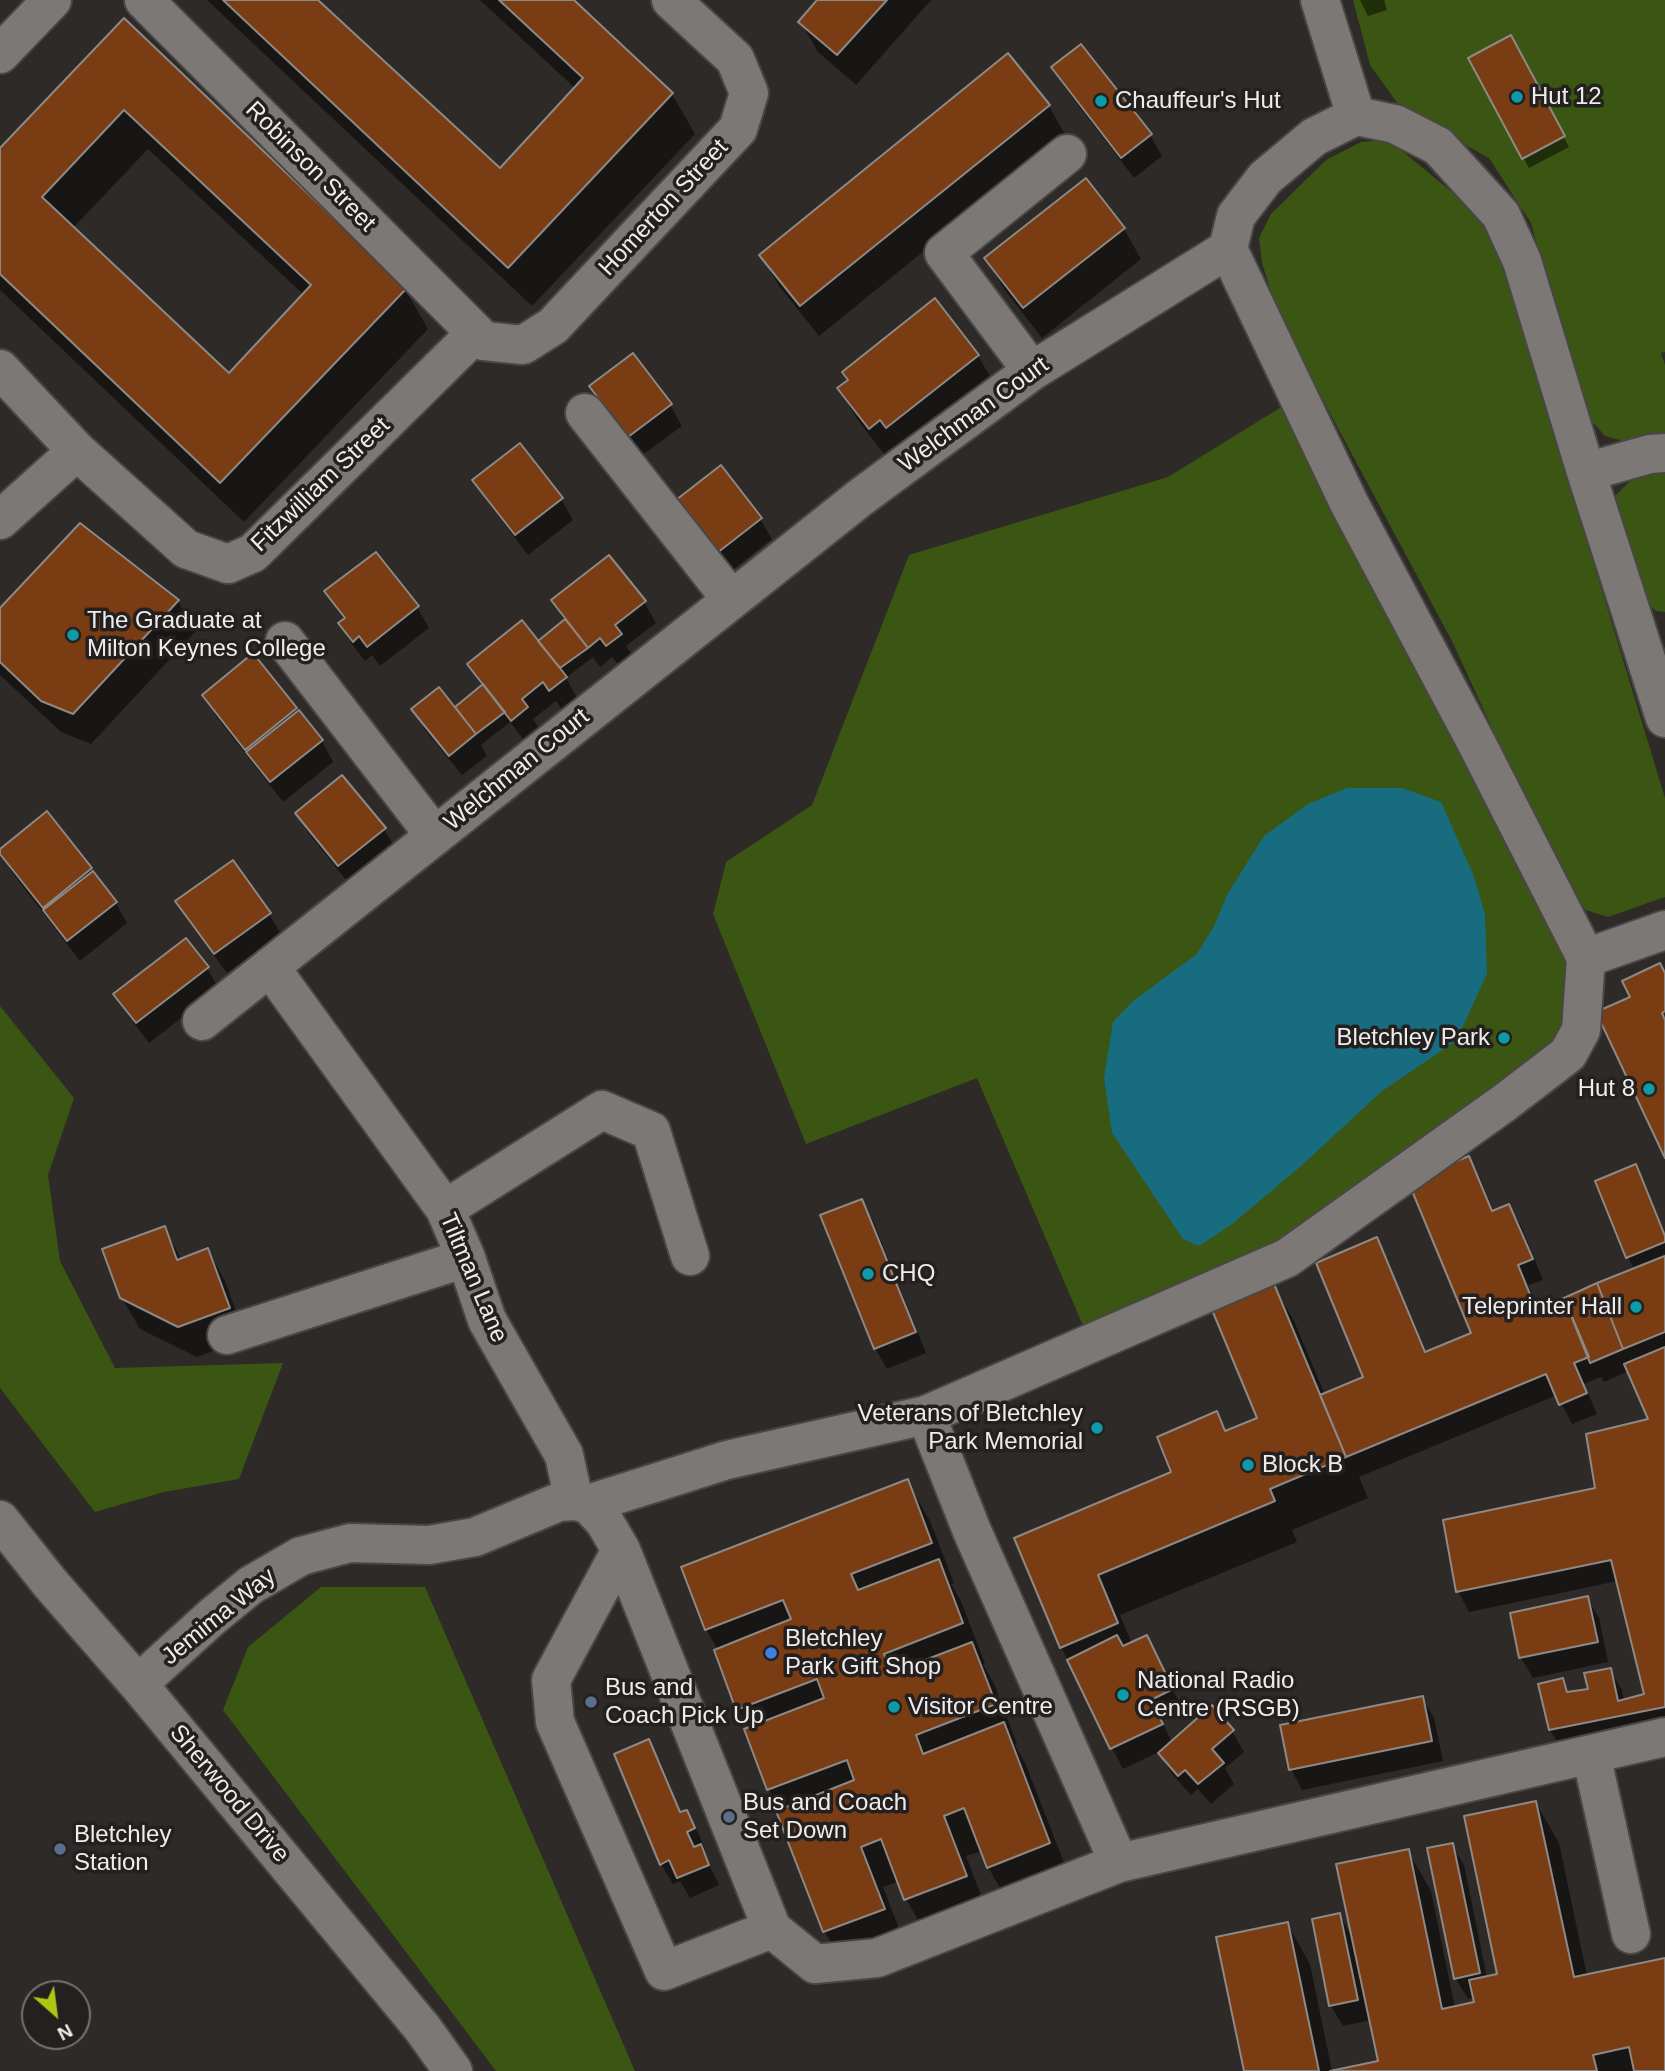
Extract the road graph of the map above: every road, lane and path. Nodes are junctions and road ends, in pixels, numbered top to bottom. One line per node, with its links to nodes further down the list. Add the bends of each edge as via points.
1 (52, 0): 5 (street)
2 (144, 0): 9 (street, Robinson Street)
3 (1320, 0): 6 (street)
4 (685, 5): 9 (street, Homerton Street, via 735,59 749,93 738,129 553,326 523,345 484,341)
5 (0, 54)
6 (1356, 116): 8 (street, via 1314,137 1265,178 1236,216); 15 (street, via 1395,124 1438,146 1501,215 1522,261)
7 (1067, 154): 11 (street, via 944,253)
8 (1228, 249): 11 (street, Welchman Court); 23 (street, via 1349,503)
9 (475, 333): 13 (street, Fitzwilliam Street, via 253,553 228,564 186,549)
10 (0, 369): 13 (street, Fitzwilliam Street)
11 (1032, 371): 17 (street, Welchman Court, via 861,497)
12 (586, 413): 17 (street)
13 (77, 451): 16 (street)
14 (1665, 453): 15 (street)
15 (1586, 472): 18 (street)
16 (0, 520)
17 (732, 600): 21 (street, Welchman Court)
18 (1653, 637): 20 (street)
19 (285, 641): 21 (street, Welchman Court)
20 (1665, 718)
21 (435, 836): 24 (street, Welchman Court)
22 (1665, 930): 23 (street)
23 (1586, 958): 30 (street, Jemima Way, via 1581,1030 1568,1054 1287,1258)
24 (270, 967): 25 (street, Welchman Court); 26 (street, Tiltman Lane)
25 (202, 1021)
26 (445, 1209): 27 (street, via 602,1110 651,1131); 28 (street, Tiltman Lane)
27 (690, 1256)
28 (466, 1258): 29 (street); 31 (street, Tiltman Lane, via 487,1321 564,1455)
29 (227, 1335)
30 (926, 1415): 31 (street, Jemima Way, via 727,1460); 37 (street, via 972,1531)
31 (581, 1503): 33 (street, via 604,1521); 34 (street, Jemima Way, via 559,1502 475,1537 429,1545 350,1543 301,1556 251,1585)
32 (0, 1520): 34 (street, Sherwood Drive)
33 (621, 1550): 38 (street); 38 (street, via 551,1680 555,1722 663,1971)
34 (138, 1684): 40 (street, Sherwood Drive, via 424,2029)
35 (1665, 1737): 36 (street)
36 (1591, 1754): 37 (street); 39 (street)
37 (1119, 1863): 38 (street, via 877,1958 815,1964)
38 (772, 1929)
39 (1631, 1934)
40 (453, 2071)

